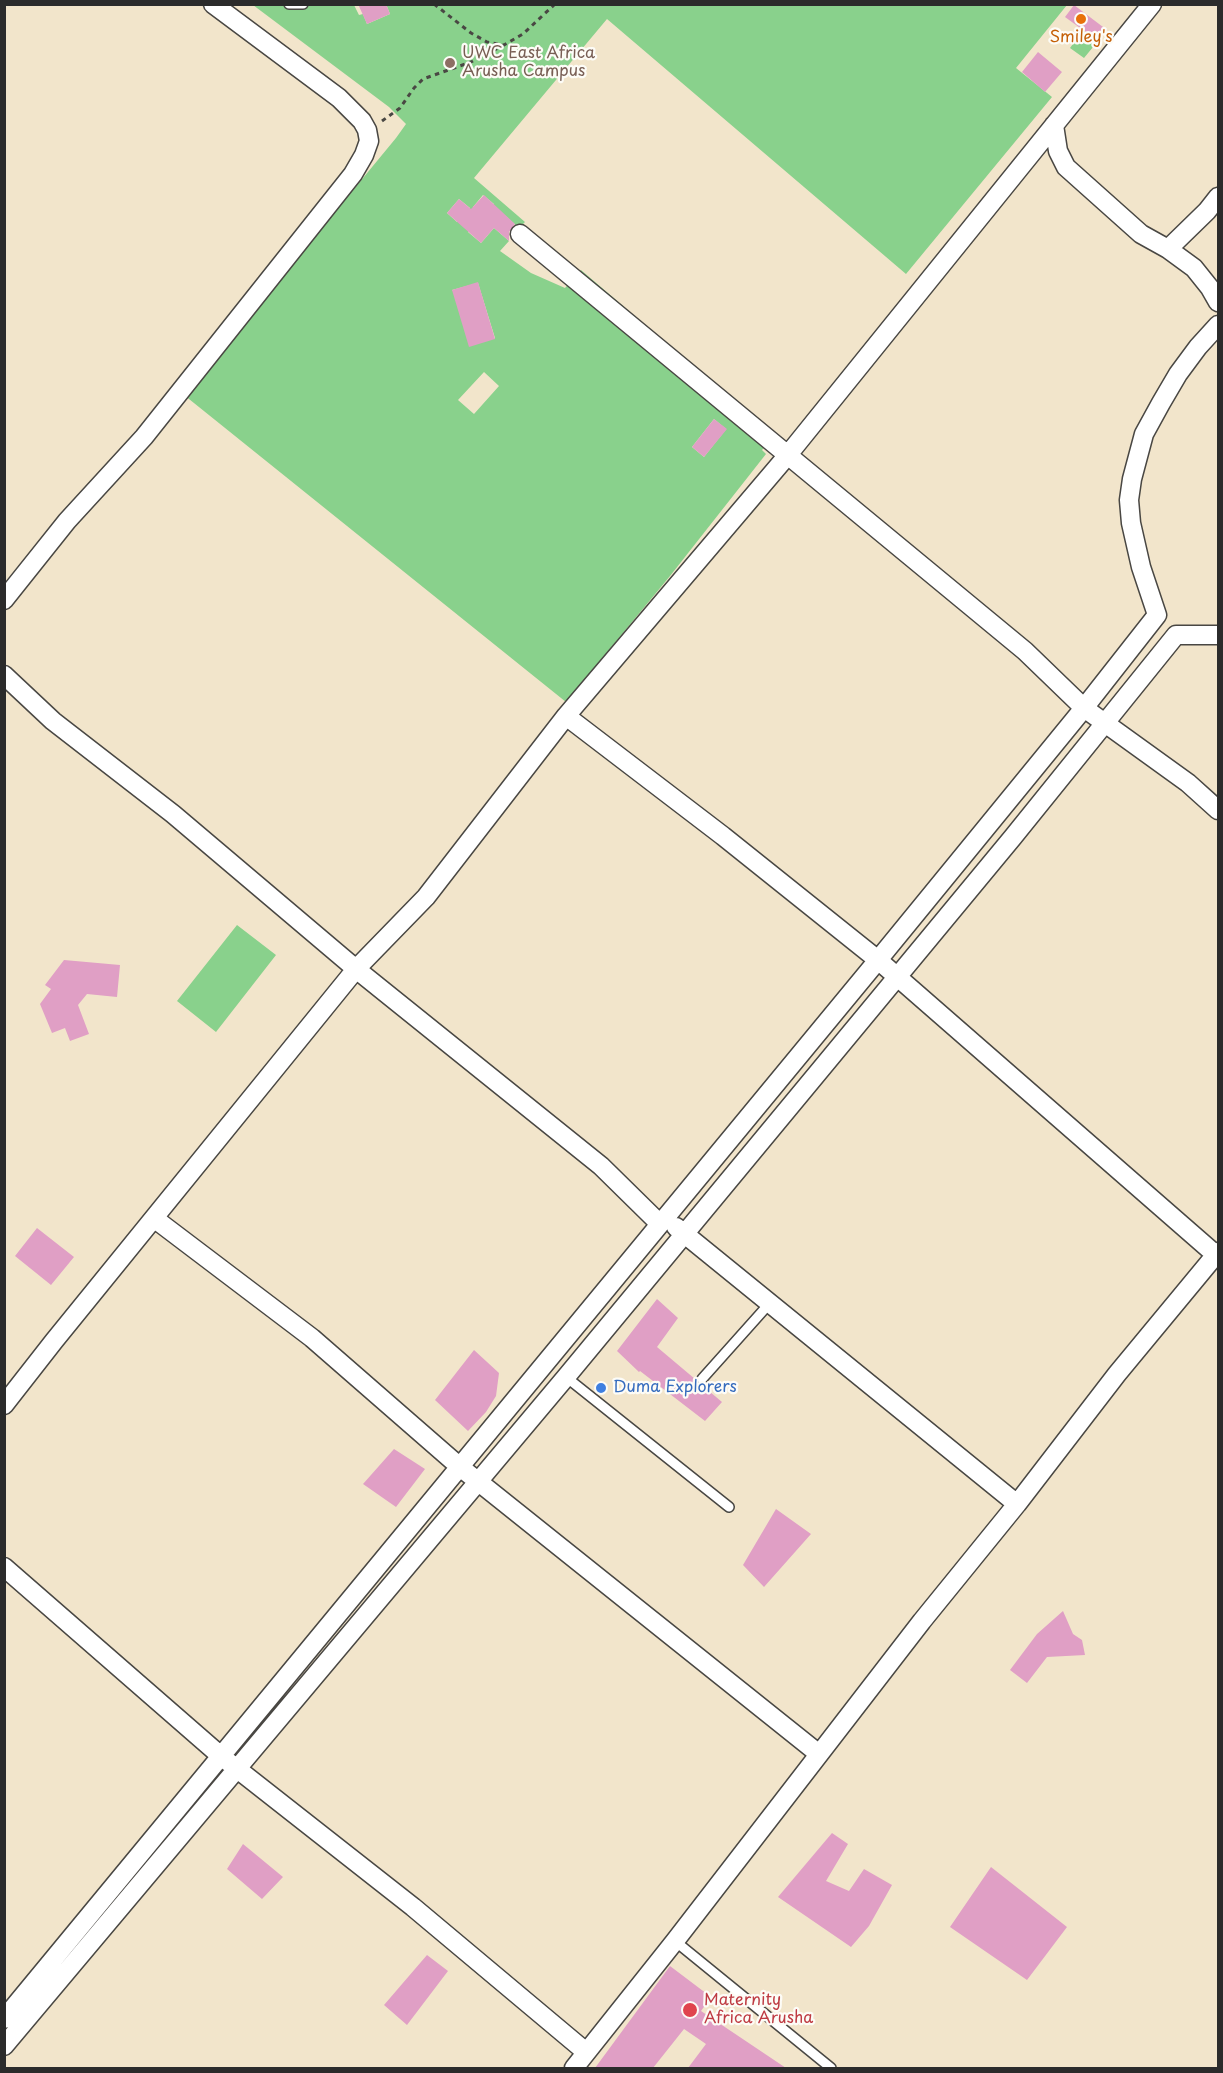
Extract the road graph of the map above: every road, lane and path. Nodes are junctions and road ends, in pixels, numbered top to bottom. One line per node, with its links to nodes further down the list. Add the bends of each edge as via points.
1 (213, 4): 11 (street, via 339,98)
2 (288, 4): 3 (lane)
3 (303, 4)
4 (434, 4): 9 (path, via 479,37)
5 (550, 4): 8 (path)
6 (555, 4): 8 (path)
7 (1152, 4): 10 (street)
8 (540, 20): 9 (path)
9 (504, 45): 11 (path, via 423,80 400,108)
10 (1054, 125): 14 (street, via 1058,151 1066,166 1142,234); 17 (street)
11 (367, 130): 18 (street, via 369,141 353,174 144,437 67,521)
12 (1218, 197): 14 (street)
13 (520, 234): 17 (street)
14 (1168, 249): 15 (street, via 1194,268)
15 (1218, 302)
16 (1218, 325): 19 (street, via 1198,346 1161,403 1144,434 1132,480 1131,523)
17 (787, 456): 23 (street, via 1016,644); 24 (street)
18 (4, 600)
19 (1157, 615): 20 (street); 23 (street)
20 (1176, 635): 21 (street); 25 (street)
21 (1218, 635)
22 (4, 675): 28 (street, via 53,721 173,814)
23 (1084, 708): 25 (street); 27 (street)
24 (566, 716): 27 (street); 28 (street, via 426,897)
25 (1103, 723): 26 (street, via 1188,783); 29 (street)
26 (1218, 810)
27 (878, 960): 29 (street); 31 (street)
28 (356, 969): 30 (street); 31 (street, via 601,1166)
29 (897, 976): 32 (street); 33 (street)
30 (155, 1219): 37 (street); 38 (street, via 312,1338)
31 (663, 1221): 32 (street); 38 (street)
32 (684, 1234): 34 (street); 35 (street)
33 (1217, 1254): 40 (street, via 1117,1374)
34 (769, 1304): 36 (lane); 40 (street)
35 (566, 1377): 39 (street); 41 (lane)
36 (702, 1379)
37 (4, 1405)
38 (460, 1467): 39 (street); 44 (street)
39 (479, 1481): 43 (street); 44 (street)
40 (1017, 1504): 43 (street)
41 (729, 1507)
42 (4, 1567): 44 (street)
43 (819, 1754): 45 (street)
44 (230, 1762): 46 (street); 47 (street); 48 (street, via 413,1906)
45 (675, 1941): 48 (street); 50 (lane)
46 (4, 2019)
47 (4, 2046)
48 (586, 2052): 49 (street)
49 (574, 2068)
50 (831, 2068)

